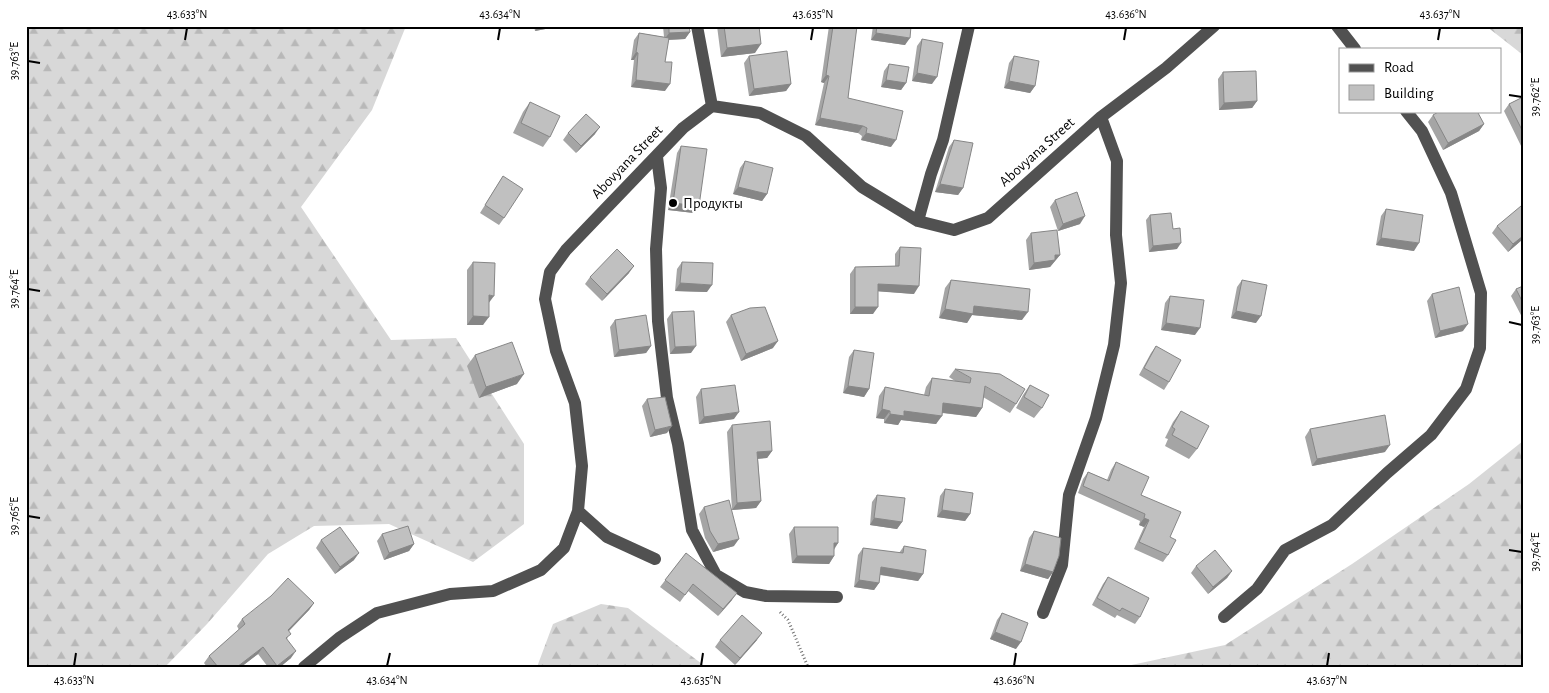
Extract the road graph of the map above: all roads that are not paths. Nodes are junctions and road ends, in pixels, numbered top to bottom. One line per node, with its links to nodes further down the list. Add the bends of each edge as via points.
1 (697, 26): 6 (street)
2 (969, 26): 10 (street, via 943,140)
3 (1214, 26): 8 (street, Abovyana Street, via 1166,68)
4 (1337, 26): 5 (street)
5 (1354, 48)
6 (712, 106): 9 (street, Abovyana Street, via 683,128); 10 (street, Abovyana Street, via 760,113 806,136 862,187)
7 (1407, 112): 15 (street, via 1422,131 1451,193 1481,293 1480,348 1466,389 1431,435 1332,525 1285,550 1257,589)
8 (1101, 117): 10 (street, Abovyana Street, via 988,218 954,230); 14 (street, via 1117,161 1116,234 1122,283 1114,344 1096,418 1068,494 1062,565)
9 (657, 156): 11 (street, Abovyana Street, via 566,250 550,272 545,300 556,351 575,403 582,466); 13 (street, via 661,188 656,249 658,321 667,398 692,530 716,575 745,592 766,596)
10 (918, 221)
11 (578, 512): 12 (street, via 607,537); 16 (street, Abovyana Street, via 564,548 541,570 493,592 450,594 377,613)
12 (655, 559)
13 (836, 597)
14 (1043, 613)
15 (1224, 617)
16 (304, 667)

